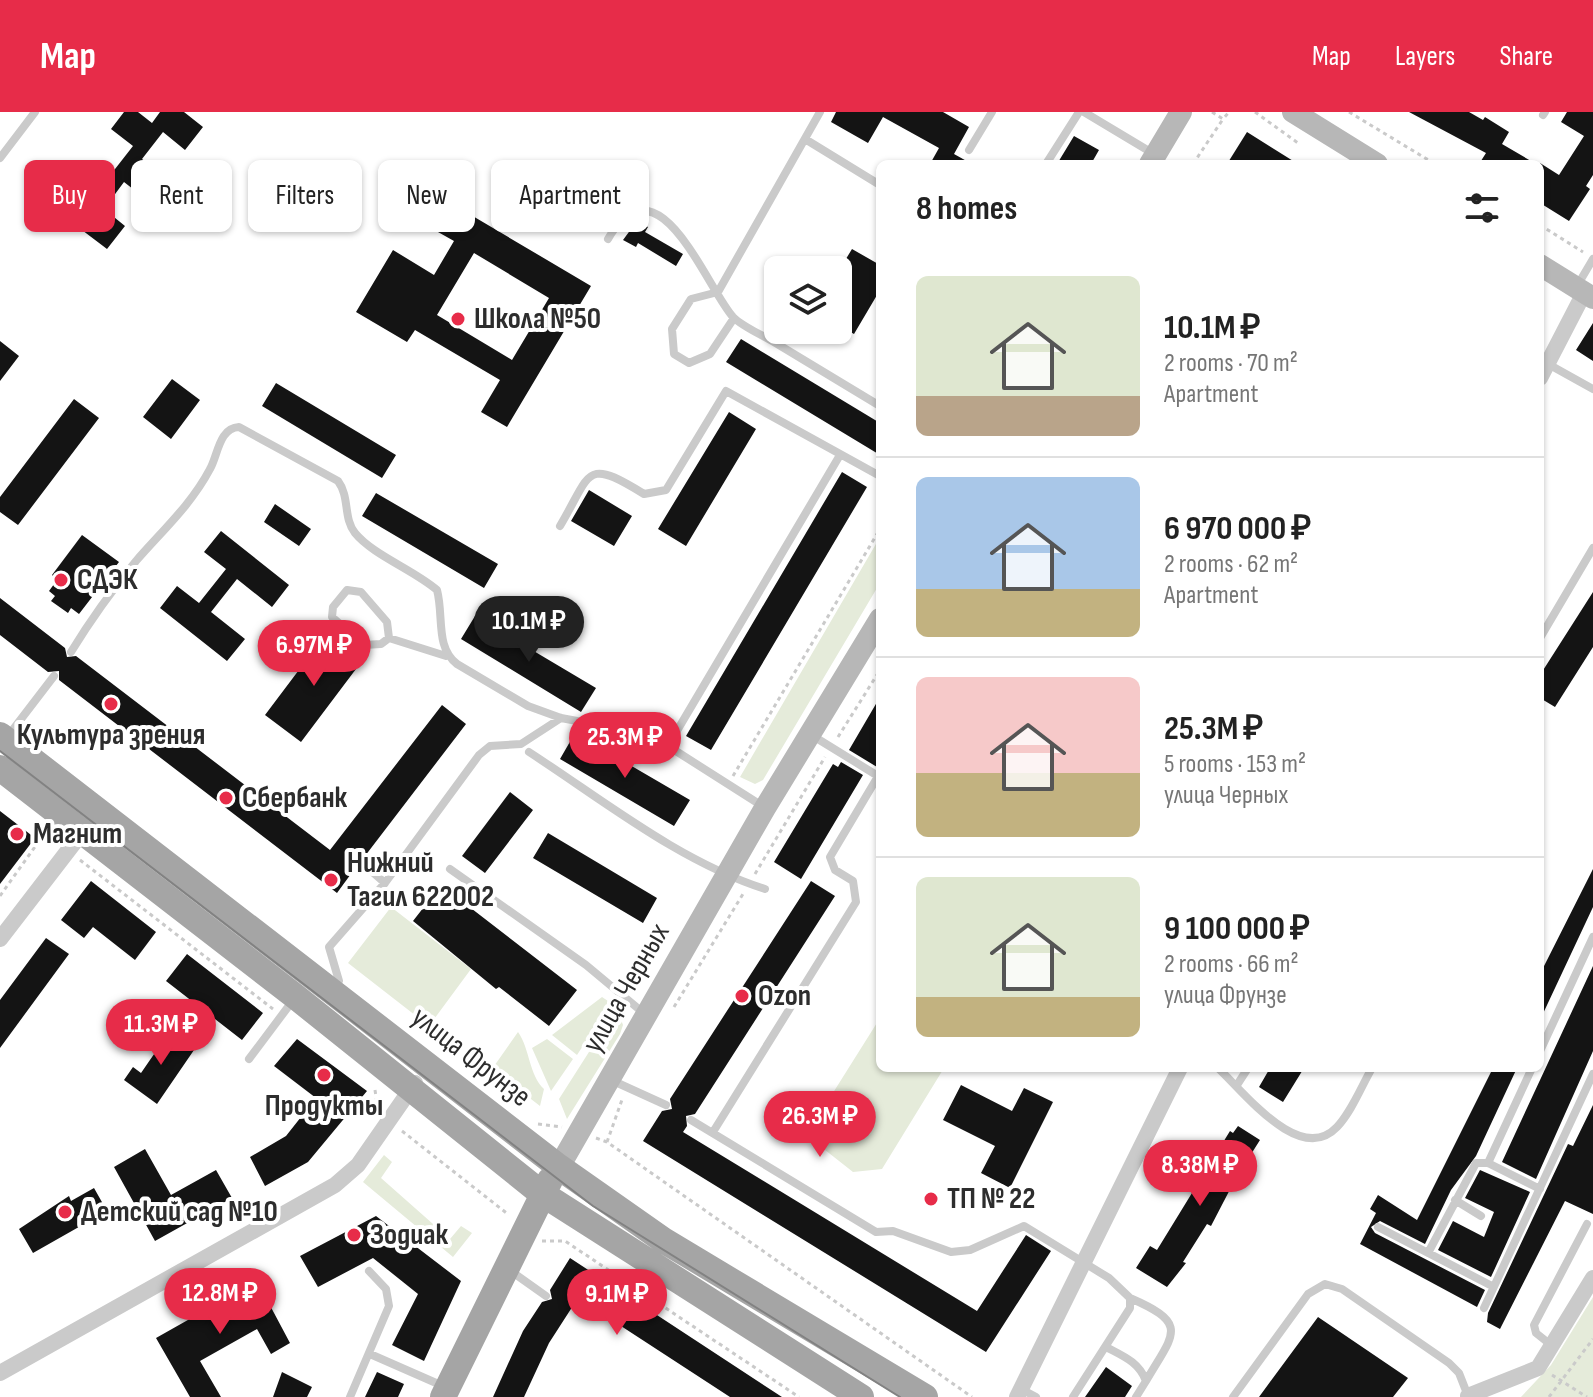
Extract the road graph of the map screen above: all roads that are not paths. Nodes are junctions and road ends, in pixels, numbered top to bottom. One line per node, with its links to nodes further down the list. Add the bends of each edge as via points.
1 (35, 112): 9 (lane)
2 (820, 112): 7 (lane)
3 (992, 112): 8 (lane)
4 (1082, 112): 10 (lane); 11 (lane)
5 (1181, 112): 10 (street)
6 (1293, 112): 12 (street)
7 (805, 139): 13 (lane); 17 (lane)
8 (969, 150)
9 (0, 158)
10 (1152, 159)
11 (1049, 160)
12 (1371, 160)
13 (876, 183)
14 (608, 239): 17 (lane, via 629,213 654,216 683,236)
15 (1593, 259): 18 (lane)
16 (1544, 268): 18 (street)
17 (718, 292): 19 (lane); 19 (lane, via 691,299 672,329 674,354 689,363 710,354)
18 (1584, 293): 20 (street)
19 (734, 318): 22 (lane)
20 (1544, 371): 21 (lane)
21 (1593, 389)
22 (876, 404)
23 (840, 455): 24 (lane); 25 (lane, via 726,391 666,490 644,494 608,472 598,472); 36 (lane)
24 (876, 474)
25 (560, 526)
26 (1593, 548): 28 (lane)
27 (876, 625): 34 (street, улица Черных)
28 (1544, 631)
29 (389, 638): 29 (lane, via 387,622 361,592 347,590 340,596 331,614 341,628 364,645); 31 (lane)
30 (71, 652): 31 (lane, via 203,481 223,435 234,427 338,481 357,536 437,590)
31 (446, 656): 33 (lane, via 528,706)
32 (54, 676): 35 (lane)
33 (561, 718): 36 (lane); 46 (lane, via 521,744 490,746 479,755)
34 (809, 733): 39 (lane); 41 (street, улица Черных)
35 (2, 740): 42 (main road, улица Фрунзе)
36 (668, 746): 41 (lane)
37 (529, 752): 45 (lane, via 652,833)
38 (0, 768): 42 (main road, улица Фрунзе, via 52,823)
39 (876, 772)
40 (876, 779): 67 (lane, via 830,857 835,870 853,881 856,902)
41 (765, 808): 45 (street, улица Черных)
42 (83, 831): 49 (street); 50 (main road, улица Фрунзе); 51 (main road, улица Фрунзе)
43 (361, 862): 46 (lane)
44 (450, 869): 52 (lane)
45 (726, 874): 47 (lane); 52 (street, улица Черных)
46 (385, 883): 50 (lane, via 329,947 339,981)
47 (765, 889)
48 (1593, 937): 53 (lane)
49 (0, 939)
50 (332, 991): 55 (main road, улица Фрунзе)
51 (289, 1006): 54 (lane); 64 (main road, улица Фрунзе)
52 (656, 1018): 62 (street, улица Черных)
53 (1544, 1042)
54 (249, 1059)
55 (428, 1063): 64 (street); 69 (main road, улица Фрунзе)
56 (1178, 1072): 77 (street)
57 (1222, 1072): 63 (lane)
58 (1245, 1072): 63 (lane)
59 (1370, 1072): 63 (lane, via 1339,1125 1321,1139 1297,1137 1259,1110)
60 (1530, 1072): 68 (lane)
61 (1593, 1074): 70 (lane)
62 (618, 1084): 65 (lane); 69 (street, улица Черных)
63 (1237, 1085)
64 (412, 1088): 71 (main road, улица Фрунзе); 88 (street, via 358,1165 335,1185)
65 (666, 1105)
66 (691, 1120): 67 (lane)
67 (713, 1132): 77 (lane, via 876,1232 893,1231 951,1252 970,1250 1024,1226)
68 (1488, 1163): 70 (lane); 72 (lane, via 1476,1163)
69 (559, 1167): 71 (main road, улица Черных); 95 (main road, улица Фрунзе, via 663,1240)
70 (1540, 1189): 81 (lane)
71 (541, 1193): 78 (main road, улица Черных); 94 (main road, улица Фрунзе)
72 (1455, 1200): 73 (lane); 76 (lane)
73 (1481, 1216)
74 (1587, 1224): 85 (lane, via 1534,1325)
75 (1378, 1227): 76 (lane)
76 (1428, 1253): 81 (lane)
77 (1083, 1262): 83 (lane); 91 (street)
78 (504, 1267): 82 (lane); 90 (main road, улица Черных)
79 (369, 1271): 87 (lane, via 386,1289 389,1306)
80 (1593, 1278): 85 (street)
81 (1492, 1286): 84 (lane)
82 (546, 1296)
83 (1130, 1298): 86 (lane, via 1126,1317); 89 (lane, via 1163,1312 1171,1329 1171,1339)
84 (1484, 1308)
85 (1551, 1345): 92 (street, via 1538,1368)
86 (1106, 1347): 89 (lane, via 1133,1361); 97 (lane)
87 (370, 1354): 90 (lane); 93 (lane)
88 (0, 1373)
89 (1146, 1381): 98 (lane)
90 (445, 1392)
91 (1019, 1393): 96 (lane)
92 (1468, 1396): 99 (lane, via 1449,1363 1342,1289 1325,1284 1308,1294)
93 (350, 1397)
94 (861, 1397)
95 (925, 1397)
96 (1036, 1397)
97 (1073, 1397)
98 (1136, 1397)
99 (1233, 1397)

